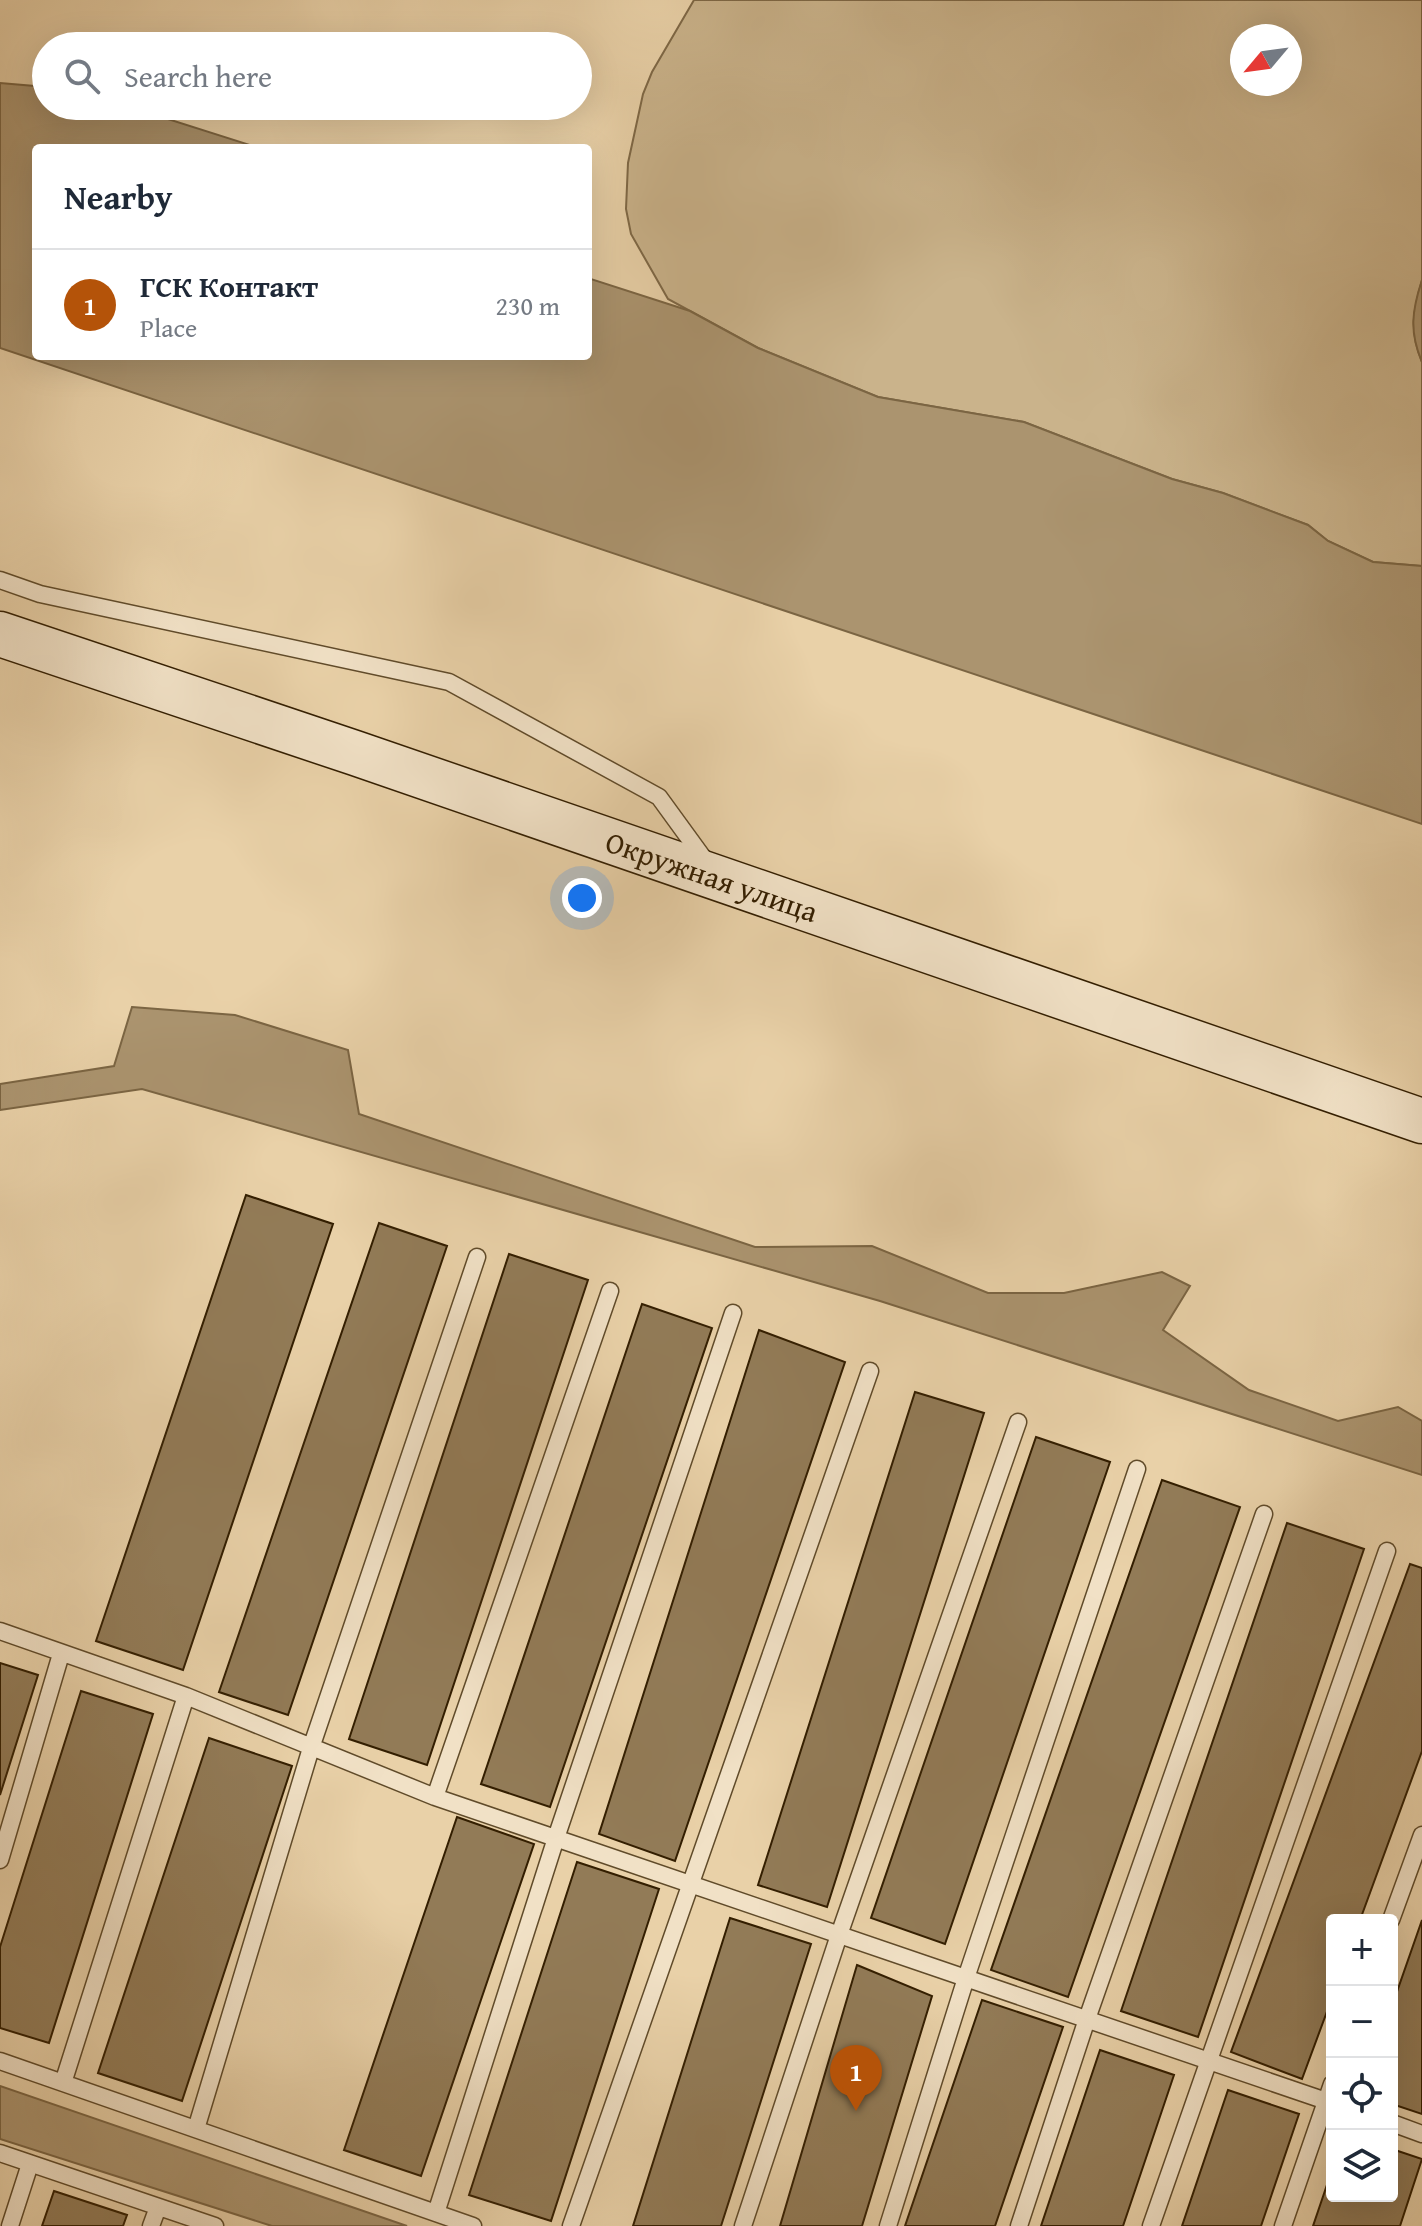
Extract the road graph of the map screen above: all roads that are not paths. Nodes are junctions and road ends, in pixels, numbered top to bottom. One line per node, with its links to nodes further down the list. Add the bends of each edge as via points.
1 (0, 580): 3 (lane, via 40,594 449,682 659,797)
2 (0, 634): 3 (main road, Окружная улица)
3 (717, 877): 4 (main road, Окружная улица)
4 (1422, 1121)
5 (477, 1257): 16 (lane)
6 (610, 1291): 17 (lane)
7 (733, 1313): 19 (lane)
8 (870, 1371): 21 (lane)
9 (1018, 1422): 23 (lane)
10 (1137, 1469): 24 (lane)
11 (1264, 1514): 25 (lane)
12 (1387, 1551): 26 (lane)
13 (0, 1631): 14 (lane)
14 (61, 1654): 15 (lane); 20 (lane)
15 (186, 1696): 16 (lane); 28 (lane)
16 (311, 1748): 17 (lane); 32 (lane)
17 (435, 1797): 19 (lane)
18 (1422, 1835): 22 (lane)
19 (556, 1838): 21 (lane); 37 (lane)
20 (0, 1860)
21 (688, 1884): 23 (lane); 42 (lane)
22 (1393, 1914)
23 (839, 1935): 24 (lane); 43 (lane)
24 (966, 1978): 25 (lane); 44 (lane)
25 (1087, 2019): 26 (lane); 45 (lane)
26 (1206, 2060): 29 (lane); 46 (lane)
27 (0, 2061): 28 (lane)
28 (63, 2083): 32 (lane)
29 (1326, 2101)
30 (1326, 2110): 47 (lane)
31 (1398, 2125): 33 (lane)
32 (196, 2129): 37 (lane)
33 (1422, 2134)
34 (0, 2153): 35 (lane)
35 (30, 2164): 36 (lane); 38 (lane)
36 (158, 2207): 39 (lane); 40 (lane)
37 (436, 2213): 41 (lane)
38 (10, 2226)
39 (151, 2226)
40 (215, 2226)
41 (473, 2226)
42 (571, 2226)
43 (743, 2226)
44 (888, 2226)
45 (1019, 2226)
46 (1151, 2226)
47 (1283, 2226)

